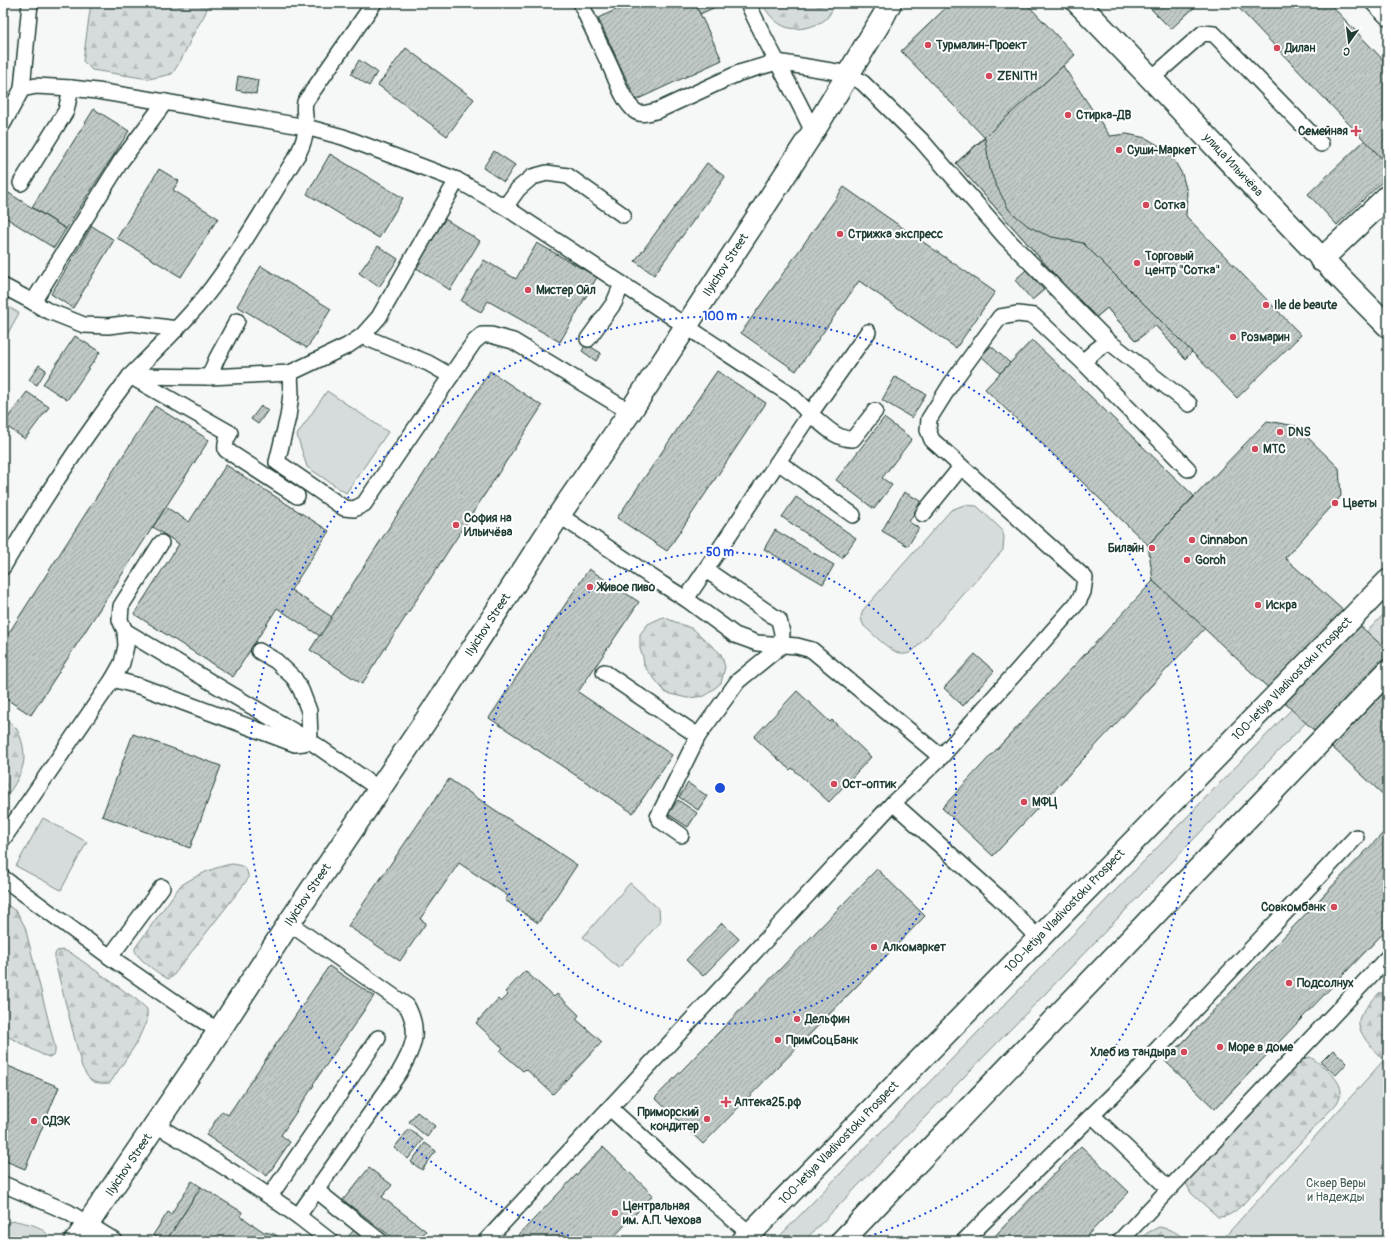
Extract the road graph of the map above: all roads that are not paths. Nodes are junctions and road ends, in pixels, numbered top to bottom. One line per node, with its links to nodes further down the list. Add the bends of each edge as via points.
1 (30, 3): 13 (lane)
2 (581, 3): 9 (lane, via 628,103 636,112 658,110 739,74)
3 (748, 3): 9 (lane)
4 (890, 3): 10 (main road, Ilyichov Street)
5 (1078, 3): 11 (main road, улица Ильичёва)
6 (1373, 3): 8 (lane)
7 (369, 5): 16 (lane, via 305,102 303,109)
8 (1388, 18)
9 (777, 62): 10 (lane); 17 (lane)
10 (849, 74): 17 (main road, Ilyichov Street); 35 (lane, via 863,83 921,140 1006,238)
11 (1152, 78): 18 (lane, via 1203,33 1214,34); 24 (main road, улица Ильичёва)
12 (71, 88): 13 (lane, via 36,86); 14 (lane); 20 (lane, via 66,111)
13 (22, 89): 15 (lane)
14 (165, 102): 16 (lane); 27 (lane, via 121,160)
15 (3, 124)
16 (306, 127): 19 (lane, via 343,137); 31 (lane, via 304,141 298,154 231,260)
17 (813, 132): 29 (main road, Ilyichov Street)
18 (1321, 144)
19 (457, 180): 22 (lane); 33 (lane, via 379,317)
20 (21, 183)
21 (1388, 196): 24 (main road)
22 (505, 207): 23 (lane, via 518,189 532,177 547,173 568,176); 25 (lane)
23 (623, 215)
24 (1322, 260): 30 (main road, улица Ильичёва)
25 (622, 284): 29 (lane); 34 (lane, via 614,303)
26 (3, 286): 27 (lane)
27 (33, 302): 31 (lane, via 84,325 132,323)
28 (238, 321): 39 (lane)
29 (685, 326): 43 (main road, Ilyichov Street); 44 (lane, via 792,396)
30 (1388, 326)
31 (177, 329): 38 (lane)
32 (868, 332): 44 (lane)
33 (362, 336): 37 (lane, via 347,346); 40 (lane)
34 (588, 339)
35 (1108, 341): 36 (lane); 41 (lane)
36 (1083, 362): 46 (lane, via 1034,316 1018,314 1000,317 929,419 928,430 932,440); 47 (lane)
37 (290, 373): 39 (lane); 40 (lane, via 288,417 277,462 344,508 354,509 364,504)
38 (130, 376): 39 (lane); 48 (lane, via 230,433 226,438 226,450); 53 (lane, via 71,459)
39 (209, 376)
40 (451, 376): 43 (lane, via 474,342 482,335 491,335 513,341)
41 (1189, 404)
42 (875, 411): 44 (lane, via 853,439 839,437)
43 (630, 412): 50 (main road, Ilyichov Street)
44 (810, 414): 45 (lane)
45 (778, 462): 51 (lane); 54 (lane)
46 (961, 467): 49 (lane); 65 (lane, via 1085,578 1078,602)
47 (1188, 469)
48 (297, 496)
49 (923, 514)
50 (559, 515): 56 (lane); 66 (main road, Ilyichov Street)
51 (853, 515)
52 (161, 543): 57 (lane, via 121,606 120,620)
53 (3, 567)
54 (706, 570): 56 (lane); 58 (lane, via 779,620)
55 (1388, 581): 74 (main road, 100-letiya Vladivostoku Prospect)
56 (686, 599): 58 (lane, via 735,634 757,643)
57 (125, 631): 62 (lane, via 126,646 122,663); 64 (lane)
58 (781, 646): 63 (lane, via 738,681); 65 (lane, via 797,646 812,650)
59 (259, 651): 64 (lane, via 276,661 294,678 301,690 309,711)
60 (1388, 671): 93 (main road)
61 (604, 672): 63 (lane)
62 (113, 679): 64 (lane, via 142,687 295,744); 70 (lane)
63 (698, 736): 68 (lane, via 658,817)
64 (310, 740): 66 (lane)
65 (941, 757): 67 (lane)
66 (379, 789): 73 (main road, Ilyichov Street)
67 (893, 802): 74 (lane, via 999,898); 79 (lane)
68 (681, 835)
69 (1356, 837): 80 (lane, via 1138,1077)
70 (3, 839)
71 (3, 878): 75 (lane)
72 (162, 887): 75 (lane)
73 (289, 923): 77 (main road, Ilyichov Street); 84 (lane, via 407,1006 412,1015 415,1032 410,1054 400,1072)
74 (1038, 938): 88 (main road, 100-letiya Vladivostoku Prospect)
75 (110, 957): 77 (lane)
76 (1388, 957): 83 (lane)
77 (219, 1031): 81 (main road, Ilyichov Street)
78 (378, 1038): 85 (lane)
79 (610, 1108): 88 (lane, via 704,1194); 92 (lane)
80 (1093, 1116): 83 (lane); 94 (lane)
81 (156, 1125): 85 (lane); 87 (main road, Ilyichov Street)
82 (3, 1184): 87 (lane, via 68,1212)
83 (1169, 1189): 95 (lane)
84 (316, 1190): 86 (lane); 91 (lane)
85 (270, 1196): 86 (lane)
86 (298, 1216): 90 (lane)
87 (82, 1233): 89 (lane)
88 (747, 1238)
89 (115, 1241)
90 (330, 1241)
91 (380, 1241)
92 (486, 1241)
93 (842, 1241)
94 (964, 1241)
95 (1120, 1241)

